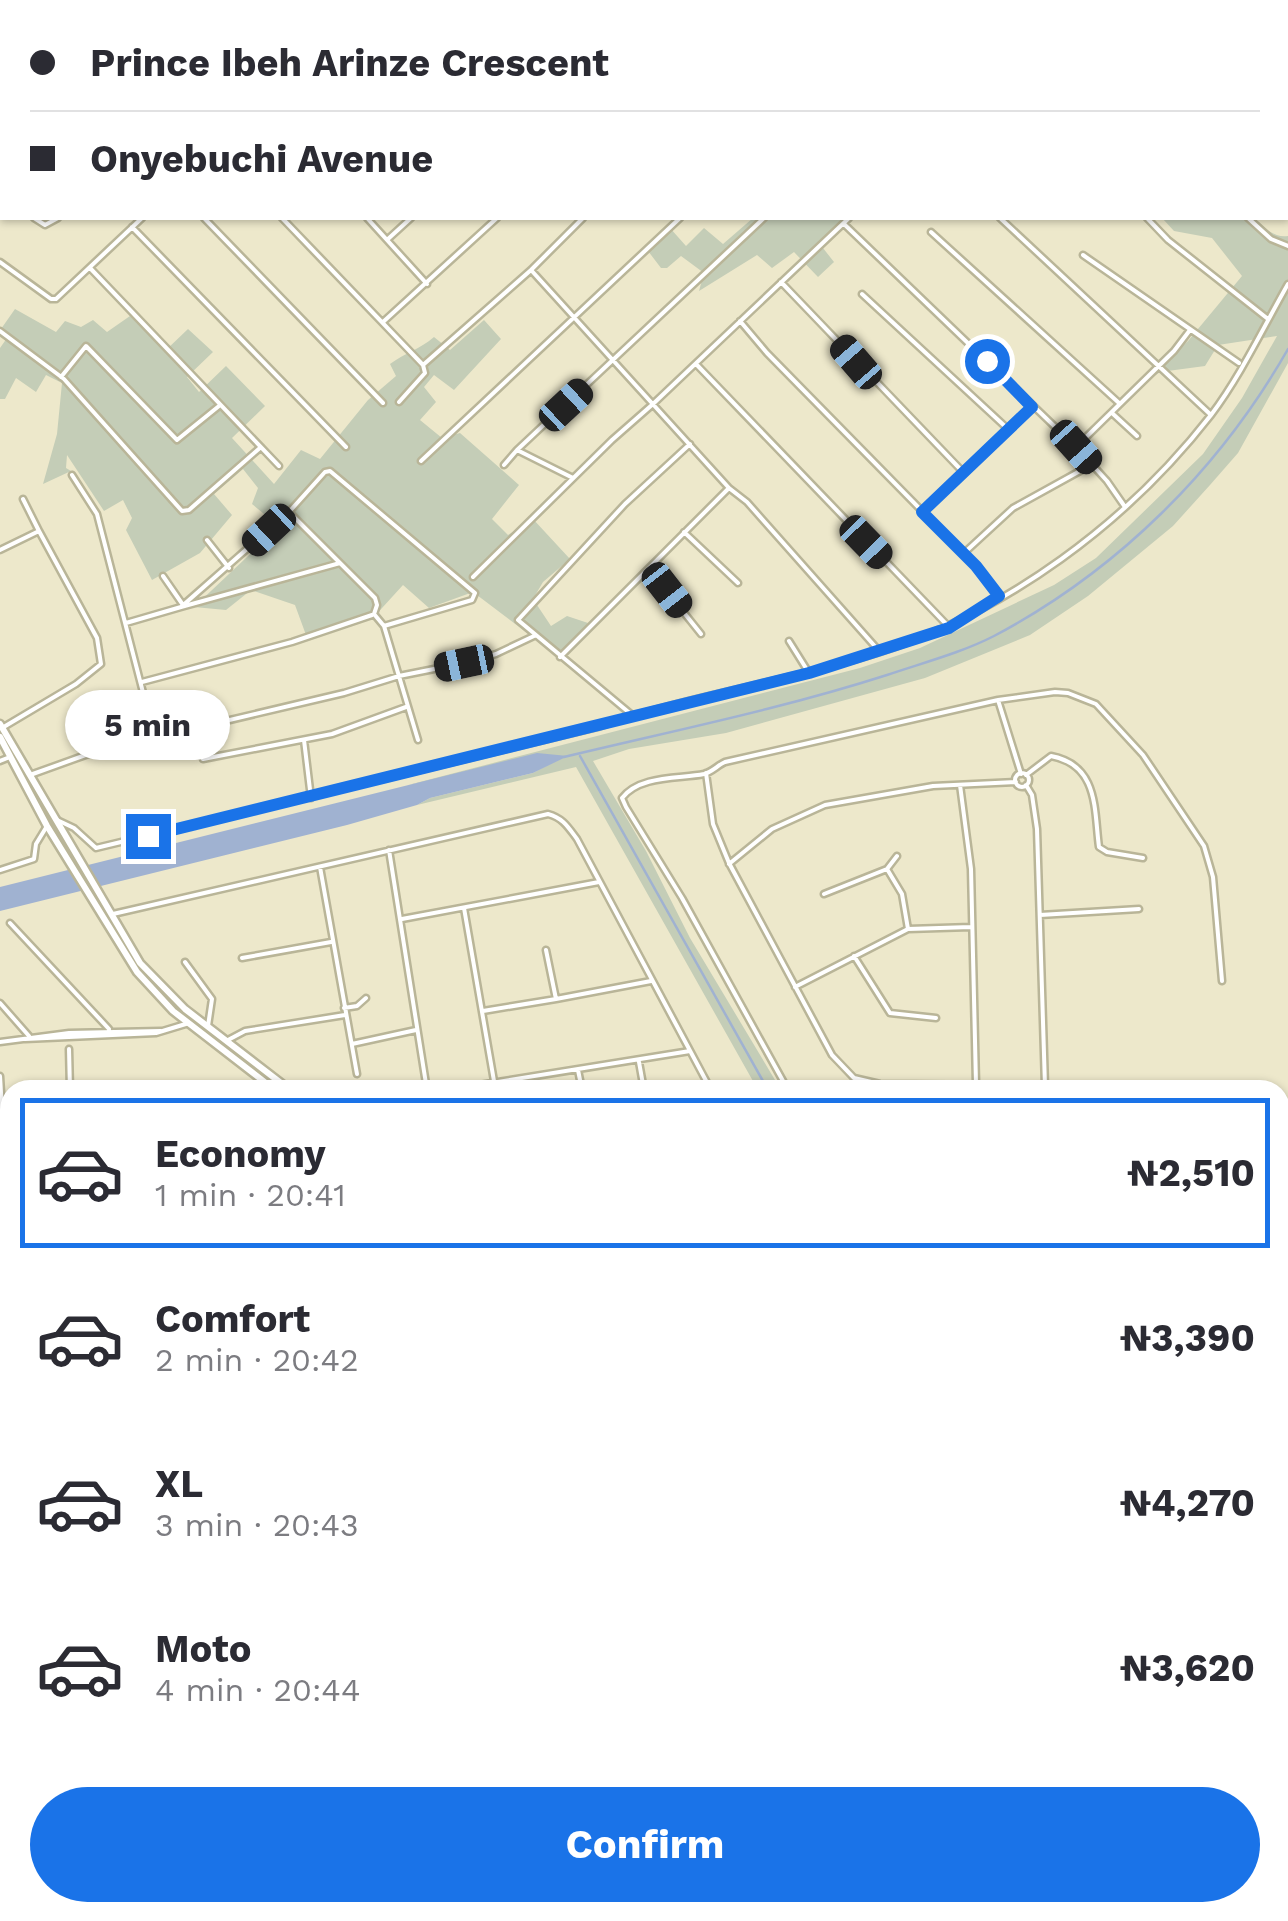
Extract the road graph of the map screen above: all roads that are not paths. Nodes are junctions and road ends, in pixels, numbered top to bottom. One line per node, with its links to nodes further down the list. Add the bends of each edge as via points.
1 (140, 220): 15 (street)
2 (206, 220): 40 (street)
3 (284, 220): 30 (street)
4 (369, 220): 17 (street)
5 (409, 220): 17 (street)
6 (496, 220): 24 (street)
7 (581, 220): 22 (street)
8 (678, 220): 27 (street)
9 (762, 220): 33 (street)
10 (848, 220): 14 (street)
11 (1002, 220): 37 (street)
12 (1149, 220): 28 (street)
13 (1250, 220): 18 (street)
14 (844, 224): 23 (street); 44 (street)
15 (132, 227): 21 (street); 51 (street)
16 (931, 232): 41 (street)
17 (388, 239): 24 (street)
18 (1288, 246)
19 (1083, 254): 32 (street)
20 (0, 262): 21 (street, via 51,299)
21 (90, 268): 42 (street)
22 (531, 270): 27 (street); 36 (street)
23 (781, 282): 29 (street); 58 (street)
24 (426, 284): 30 (street)
25 (1288, 284): 28 (street)
26 (862, 294): 47 (street)
27 (574, 314): 33 (street); 54 (street)
28 (1268, 319): 35 (street)
29 (740, 321): 34 (street); 65 (street)
30 (383, 322): 36 (street)
31 (0, 330): 38 (street)
32 (1190, 330): 35 (street); 37 (street)
33 (615, 360): 43 (street); 53 (street)
34 (696, 364): 43 (street); 82 (street)
35 (1241, 364): 46 (street)
36 (422, 365): 39 (street, via 425,373)
37 (1156, 366): 41 (street); 46 (street)
38 (61, 377): 42 (street, via 86,346 177,440); 50 (street, via 182,511)
39 (399, 402)
40 (383, 403)
41 (1119, 403): 45 (street)
42 (220, 404): 50 (street)
43 (653, 404): 49 (street); 60 (street)
44 (1032, 407): 47 (street); 52 (street)
45 (1112, 413): 48 (street); 52 (street)
46 (1210, 415): 63 (street)
47 (1009, 430): 58 (street)
48 (1137, 436)
49 (690, 444): 61 (street); 84 (street, via 518,618)
50 (261, 447): 57 (street)
51 (346, 447)
52 (1076, 447): 56 (street)
53 (517, 450): 55 (street); 60 (street)
54 (421, 461)
55 (504, 465)
56 (1092, 465): 63 (street); 70 (street, via 1013,508)
57 (279, 466)
58 (963, 472): 65 (street)
59 (72, 475): 80 (street, via 97,514)
60 (573, 478): 75 (street)
61 (730, 488): 67 (street); 86 (street)
62 (23, 499): 66 (street)
63 (1125, 507): 77 (street, via 1025,584)
64 (289, 512): 71 (street); 72 (street); 81 (street, via 330,470 474,593 472,600)
65 (922, 512): 70 (street)
66 (39, 530): 69 (street); 94 (street, via 97,638 102,664)
67 (684, 532): 73 (street); 76 (street)
68 (207, 540): 72 (street)
69 (0, 550)
70 (964, 554): 77 (street)
71 (340, 563): 78 (street); 79 (street, via 375,598)
72 (229, 568): 78 (street)
73 (649, 569): 83 (street); 87 (street)
74 (162, 576): 78 (street)
75 (473, 576)
76 (738, 583)
77 (999, 596): 82 (street)
78 (182, 606): 80 (street)
79 (374, 614): 81 (street); 90 (street)
80 (126, 622): 90 (street)
81 (384, 626): 89 (street)
82 (949, 628): 86 (street)
83 (701, 634)
84 (532, 638): 87 (street); 89 (street, via 464,663)
85 (790, 641): 88 (street)
86 (880, 652): 88 (street)
87 (560, 657): 93 (street)
88 (809, 673): 93 (street)
89 (399, 676): 92 (street); 96 (street)
90 (142, 682): 96 (street)
91 (998, 700): 102 (street, via 725,762); 103 (street); 134 (street, via 1068,693 1096,704 1144,755 1208,858)
92 (406, 707): 97 (street); 98 (street)
93 (632, 715): 108 (street)
94 (1, 726): 104 (main road)
95 (0, 737): 99 (main road)
96 (155, 739): 104 (street)
97 (304, 740): 100 (street); 108 (street)
98 (418, 740)
99 (10, 757): 101 (street); 110 (main road)
100 (203, 759)
101 (0, 760)
102 (706, 773): 114 (street, via 713,824); 165 (street, via 628,790 623,801)
103 (1023, 774): 105 (street); 107 (street); 113 (street, via 1051,756 1067,761 1094,792 1100,847)
104 (30, 775): 109 (main road)
105 (1016, 782): 106 (street); 107 (street)
106 (960, 785): 114 (street, via 812,809 772,828); 126 (street)
107 (1026, 785): 123 (street, via 1037,830)
108 (310, 798): 109 (street, via 96,848)
109 (57, 820): 122 (main road)
110 (47, 826): 117 (street, via 34,859); 128 (main road)
111 (388, 850): 115 (street); 118 (street, via 548,814 566,823); 124 (street)
112 (897, 856): 116 (street)
113 (1143, 858)
114 (730, 864): 136 (street)
115 (320, 868): 122 (street); 129 (street)
116 (887, 869): 119 (street); 127 (street, via 902,894)
117 (0, 870)
118 (599, 882): 120 (street); 135 (street)
119 (824, 894)
120 (464, 908): 124 (street); 140 (street)
121 (1139, 909): 123 (street)
122 (112, 914): 128 (main road)
123 (1040, 915): 168 (street)
124 (400, 919): 145 (street)
125 (10, 923): 146 (street)
126 (971, 927): 127 (street); 167 (street)
127 (908, 929): 131 (street)
128 (115, 930): 143 (main road, via 148,984); 144 (main road, via 150,975)
129 (332, 942): 132 (street); 141 (street)
130 (546, 950): 138 (street)
131 (854, 956): 136 (street); 142 (street, via 890,1014)
132 (242, 958)
133 (185, 962): 144 (street, via 212,998)
134 (1222, 981)
135 (652, 982): 138 (street); 152 (street)
136 (795, 987): 166 (street, via 836,1062)
137 (366, 998): 141 (street)
138 (556, 999): 140 (street)
139 (0, 1003): 147 (street)
140 (483, 1011): 160 (street)
141 (344, 1012): 148 (street); 150 (street)
142 (936, 1018)
143 (189, 1023): 146 (street); 157 (main road)
144 (208, 1026): 148 (main road)
145 (416, 1030): 150 (street); 159 (street)
146 (111, 1033): 147 (street)
147 (28, 1039): 149 (street)
148 (228, 1040): 158 (main road)
149 (0, 1042)
150 (351, 1044): 155 (street)
151 (69, 1049): 156 (street)
152 (690, 1051): 153 (street); 164 (street)
153 (639, 1062): 154 (street); 163 (street)
154 (578, 1070): 161 (street); 162 (street)
155 (358, 1074)
156 (70, 1080)
157 (262, 1080)
158 (278, 1080)
159 (425, 1080)
160 (495, 1080)
161 (509, 1080)
162 (580, 1080)
163 (642, 1080)
164 (706, 1080)
165 (782, 1080)
166 (863, 1080)
167 (976, 1080)
168 (1045, 1080)

